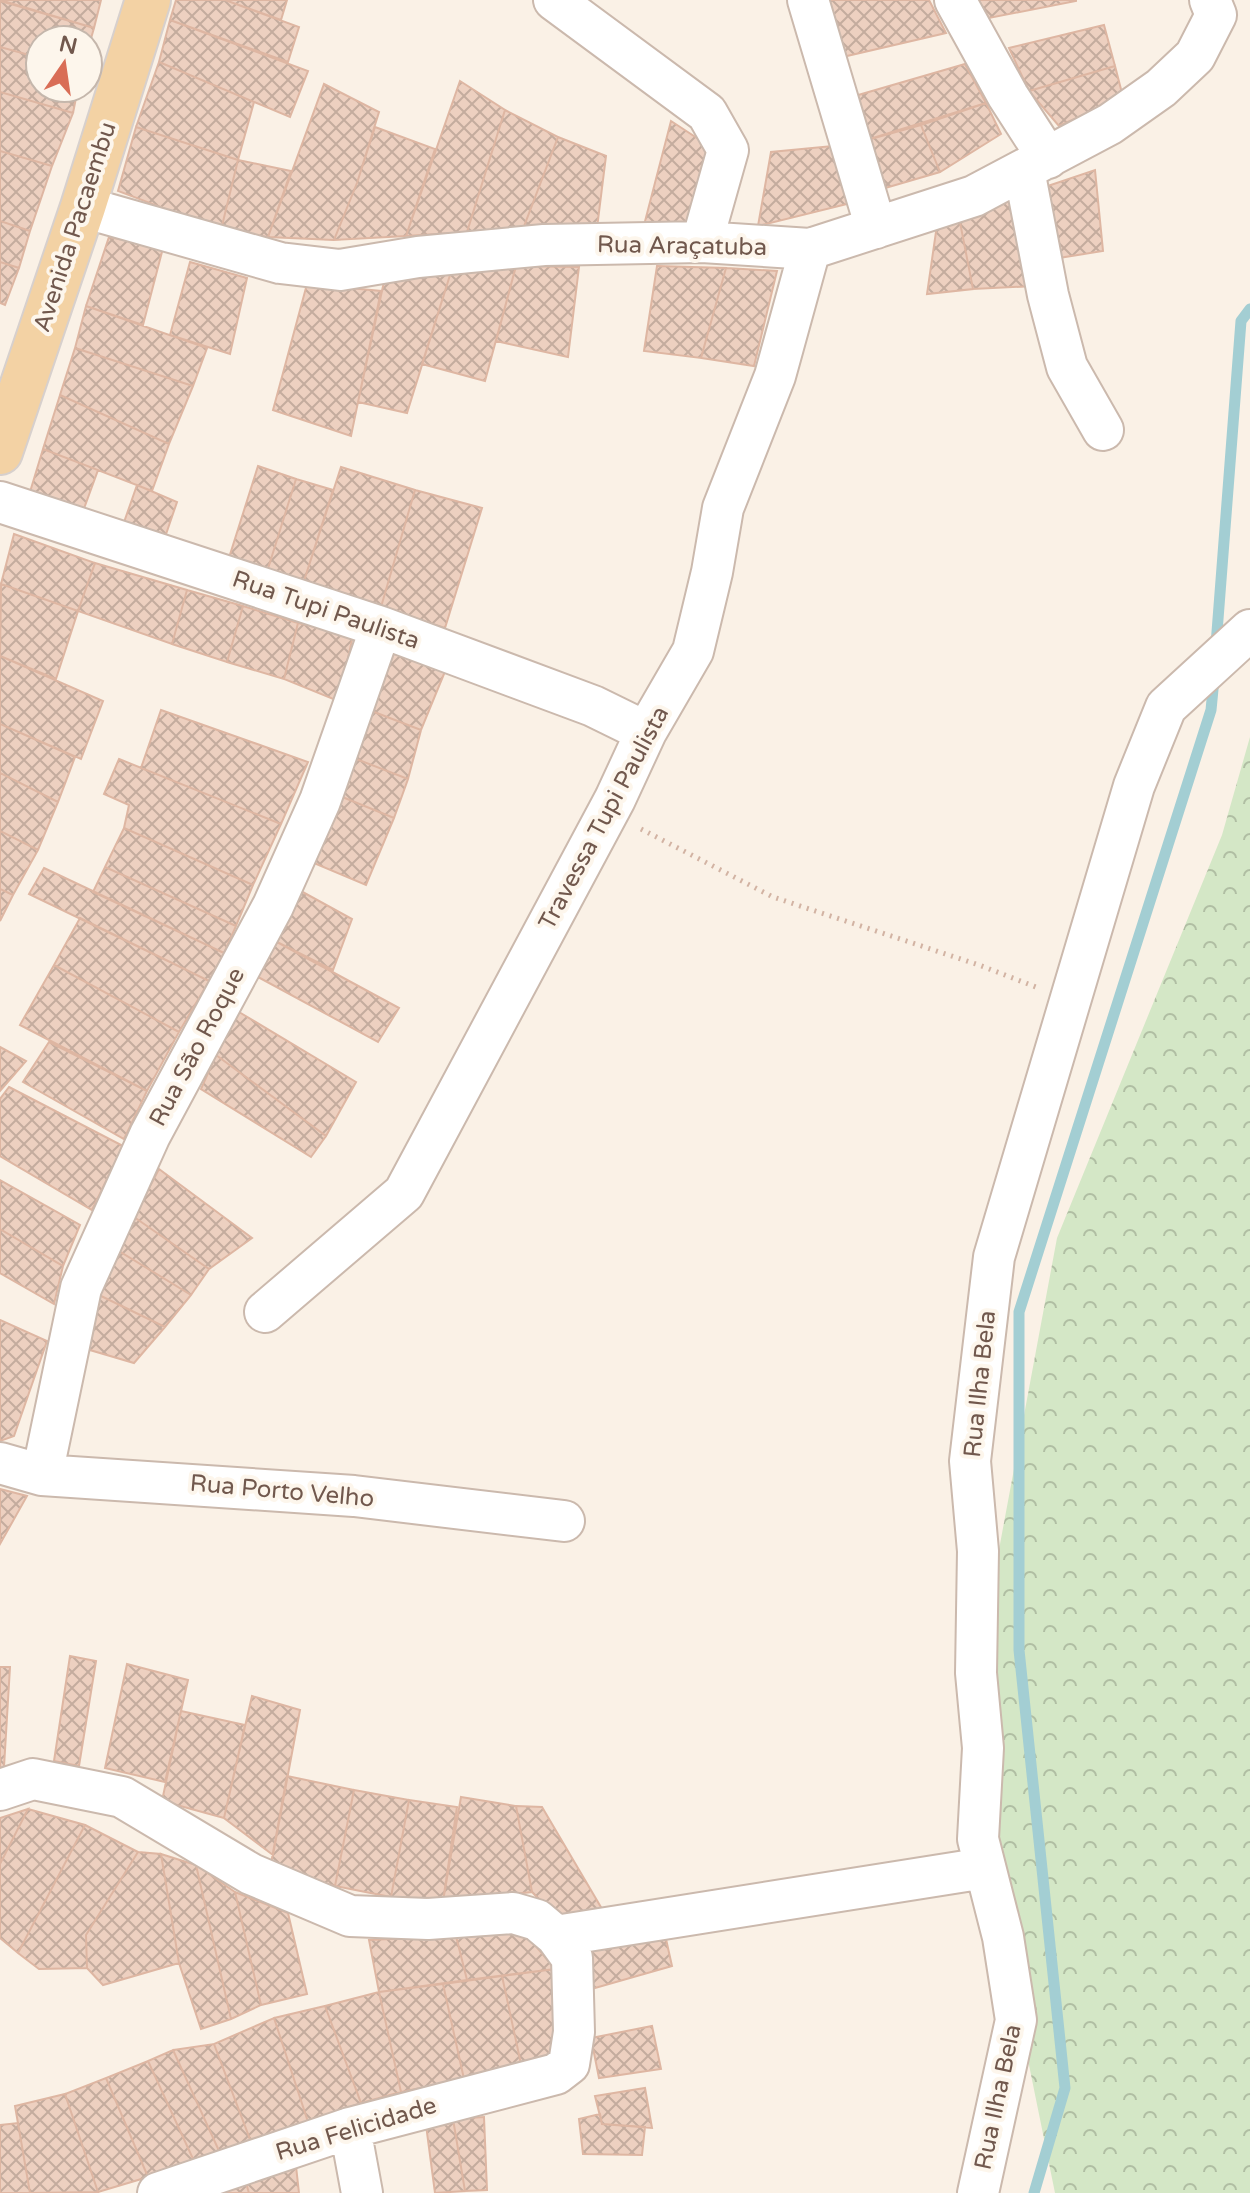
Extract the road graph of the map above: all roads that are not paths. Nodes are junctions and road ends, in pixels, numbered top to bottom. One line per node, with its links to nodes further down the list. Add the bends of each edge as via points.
1 (148, 0): 7 (main road, Avenida Pacaembu)
2 (554, 0): 9 (street, via 707,113 728,150)
3 (808, 0): 8 (street)
4 (955, 0): 6 (street, via 1008,96)
5 (1213, 7): 6 (street, Rua Araçatuba, via 1195,56 1161,88 1110,124)
6 (1036, 164): 8 (street, Rua Araçatuba, via 974,196); 11 (street, via 1048,295 1067,367)
7 (83, 207): 9 (street, Rua Araçatuba, via 280,263 340,270 544,245); 12 (main road, Avenida Pacaembu)
8 (876, 228): 10 (street, Rua Araçatuba)
9 (702, 242): 10 (street, Rua Araçatuba)
10 (810, 249): 16 (street, Travessa Tupi Paulista, via 775,376 723,508 693,651)
11 (1103, 430)
12 (0, 452)
13 (0, 502): 14 (street, Rua Tupi Paulista)
14 (381, 627): 16 (street, Rua Tupi Paulista, via 593,706); 19 (street, Rua São Roque, via 320,801 273,906 150,1135 81,1288)
15 (1250, 630): 22 (street, Rua Ilha Bela, via 1166,707 1134,786 994,1257 970,1461 983,1748 978,1839)
16 (646, 732): 17 (street, Travessa Tupi Paulista, via 608,813 404,1193)
17 (265, 1312)
18 (0, 1463): 19 (street, Rua Porto Velho)
19 (42, 1475): 20 (street, Rua Porto Velho, via 354,1496)
20 (564, 1521)
21 (0, 1790): 23 (street, via 33,1779 122,1797 251,1874 350,1916 428,1919 513,1913 537,1920)
22 (985, 1868): 23 (street); 27 (street, Rua Ilha Bela, via 1016,2020)
23 (556, 1936): 24 (street, Rua Felicidade, via 572,1958 574,2032 569,2064 556,2074)
24 (350, 2128): 25 (street, Rua Felicidade); 26 (street)
25 (158, 2193)
26 (362, 2193)
27 (978, 2193)

